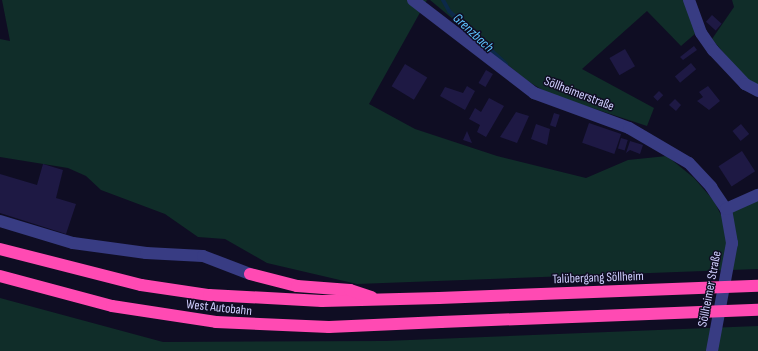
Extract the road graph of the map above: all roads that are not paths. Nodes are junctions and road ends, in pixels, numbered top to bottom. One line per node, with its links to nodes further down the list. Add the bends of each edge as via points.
1 (689, 0): 3 (street, via 701,33 713,50 745,84)
2 (416, 2): 5 (street, Söllheimerstraße, via 534,92 629,128 689,163 711,186)
3 (758, 91)
4 (758, 195): 5 (street)
5 (726, 209): 14 (street, Söllheimer Straße, via 732,257)
6 (0, 221): 8 (street, via 73,242 146,253 203,256)
7 (0, 249): 12 (highway, West Autobahn, via 70,269 175,291 251,299)
8 (250, 274): 12 (highway, via 297,286 350,290)
9 (0, 276): 13 (highway, West Autobahn, bridge, via 112,306 216,322 329,327)
10 (758, 286): 11 (highway, Talübergang Söllheim, bridge)
11 (439, 298): 12 (highway, West Autobahn)
12 (377, 299)
13 (758, 310)
14 (712, 351)

